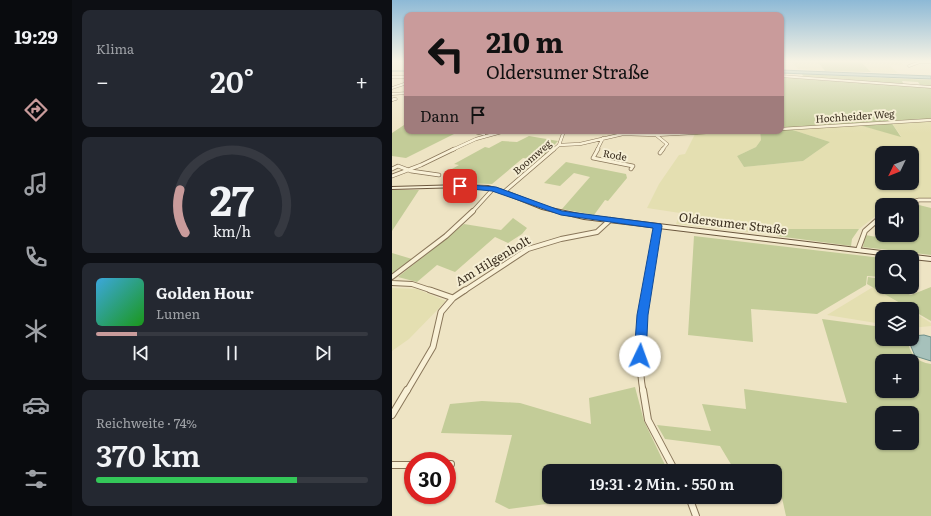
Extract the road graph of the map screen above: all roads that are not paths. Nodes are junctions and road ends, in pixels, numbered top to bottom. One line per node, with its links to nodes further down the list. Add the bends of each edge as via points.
1 (894, 85): 2 (street)
2 (931, 88)
3 (404, 93): 4 (street)
4 (392, 94)
5 (396, 99): 6 (street)
6 (392, 100)
7 (931, 120): 8 (street, Hochheider Weg)
8 (784, 129)
9 (484, 134): 18 (street)
10 (563, 134): 14 (street, Boomweg)
11 (674, 134): 12 (street)
12 (656, 135): 13 (street, via 622,134); 15 (street, via 667,144)
13 (603, 138): 14 (street, via 580,144); 16 (street, Rode, via 593,158 632,168)
14 (559, 145): 23 (street, Boomweg)
15 (660, 153)
16 (637, 163)
17 (392, 169): 18 (street, via 398,166)
18 (411, 171): 19 (street); 20 (street)
19 (439, 175)
20 (392, 176)
21 (392, 188): 22 (main road, Oldersumer Straße, via 462,186)
22 (493, 189): 23 (main road, Oldersumer Straße); 31 (street, via 462,223)
23 (504, 192): 26 (main road, Oldersumer Straße, via 561,213)
24 (919, 200): 25 (street)
25 (931, 200)
26 (610, 220): 28 (main road, Oldersumer Straße); 33 (street, Am Hilgenholt, via 597,232 561,239 528,250)
27 (875, 222): 29 (street, via 865,231)
28 (658, 226): 29 (main road, Oldersumer Straße); 36 (street, via 642,315 639,368 648,420)
29 (858, 250): 30 (main road, Oldersumer Straße)
30 (931, 259)
31 (392, 277)
32 (392, 283): 33 (street, via 412,284)
33 (453, 298): 34 (street, via 442,312 433,346)
34 (392, 415)
35 (404, 464): 37 (street)
36 (671, 464)
37 (392, 465)
38 (692, 504): 39 (street)
39 (696, 516)

